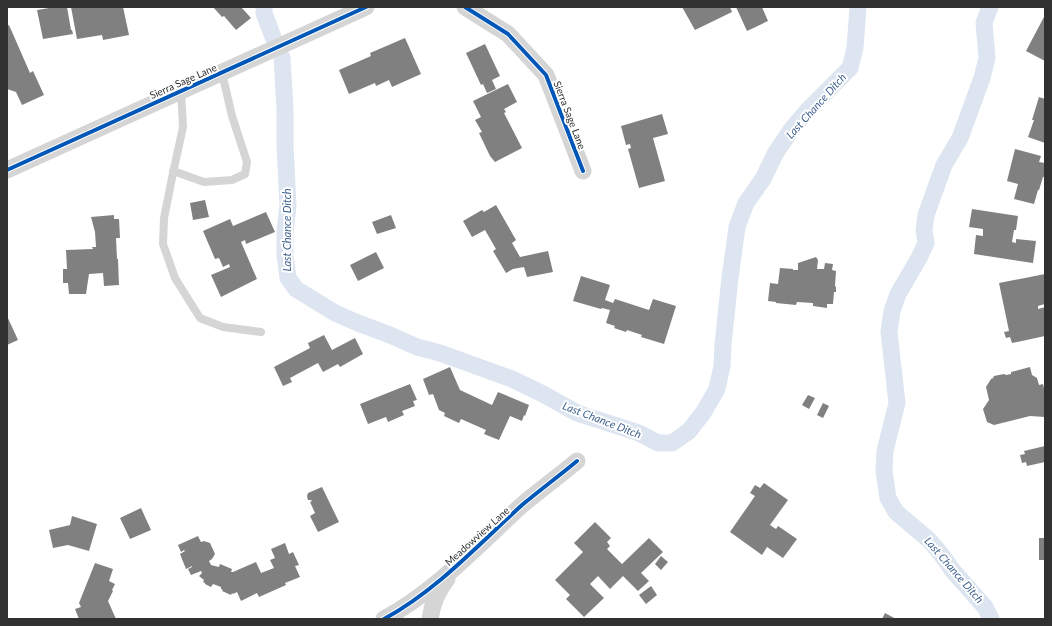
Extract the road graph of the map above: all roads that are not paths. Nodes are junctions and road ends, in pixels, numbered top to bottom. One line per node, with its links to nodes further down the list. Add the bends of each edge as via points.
1 (366, 7): 3 (street, Sierra Sage Lane)
2 (465, 7): 7 (street, Sierra Sage Lane, via 508,34 546,75)
3 (222, 73): 4 (street, Sierra Sage Lane); 6 (lane, via 232,116 247,162 245,174 232,180 204,182)
4 (181, 91): 5 (street, Sierra Sage Lane); 6 (lane, via 183,127)
5 (7, 170)
6 (173, 170): 8 (lane, via 164,218 163,244 175,278 200,318 223,327)
7 (583, 171)
8 (261, 332)
9 (577, 461): 10 (street, Meadowview Lane, via 524,504)
10 (460, 562): 11 (street, Meadowview Lane, via 427,590); 12 (street, via 436,597)
11 (384, 619)
12 (430, 619)

